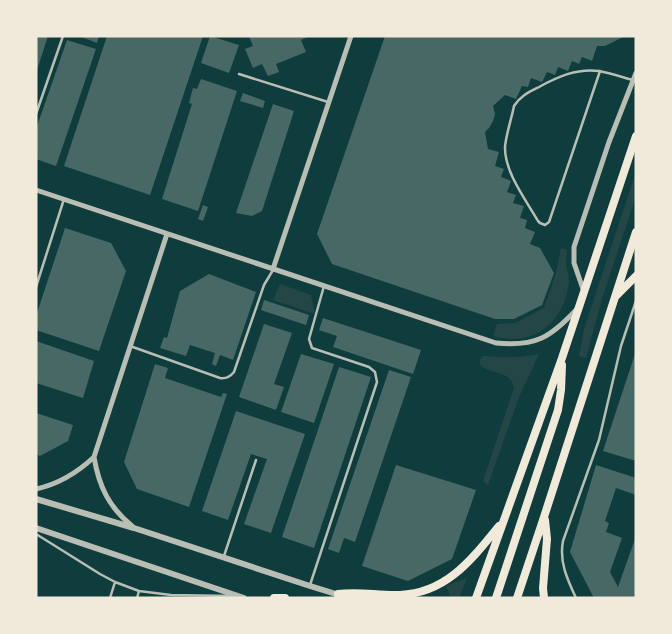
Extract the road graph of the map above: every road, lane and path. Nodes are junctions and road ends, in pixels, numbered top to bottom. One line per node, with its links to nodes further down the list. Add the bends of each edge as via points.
1 (63, 36): 8 (lane)
2 (351, 36): 7 (street)
3 (600, 71): 3 (lane, via 578,71 559,77 524,94 514,106 505,147 507,157 513,178 542,225 549,222); 6 (lane)
4 (636, 72): 6 (street)
5 (240, 74): 7 (lane)
6 (633, 80): 18 (street, via 574,247 574,263)
7 (329, 102): 14 (street)
8 (36, 114)
9 (636, 136): 18 (main road)
10 (36, 190): 11 (street)
11 (64, 200): 13 (street); 17 (lane)
12 (636, 232): 19 (main road)
13 (167, 234): 14 (street); 22 (street)
14 (273, 269): 16 (street); 22 (lane, via 230,377 220,378)
15 (636, 276): 19 (main road)
16 (324, 286): 21 (street, via 496,343 513,345 530,343 548,335); 35 (lane, via 309,339 312,348 368,367 375,372 377,382)
17 (36, 287)
18 (584, 292): 21 (main road)
19 (615, 298): 28 (main road)
20 (636, 302): 48 (lane, via 599,440 563,541 564,568)
21 (578, 308): 23 (main road)
22 (130, 346): 24 (street)
23 (562, 358): 29 (main road); 45 (main road, via 558,410)
24 (94, 457): 26 (street, via 66,480); 31 (street, via 102,490 121,517)
25 (256, 460): 33 (lane)
26 (36, 489)
27 (36, 499): 31 (street)
28 (544, 517): 46 (main road); 47 (main road, via 547,539)
29 (503, 521): 37 (main road, via 463,567 438,585 402,595); 44 (main road)
30 (36, 528): 38 (street)
31 (134, 528): 33 (street)
32 (36, 534): 34 (lane)
33 (224, 558): 35 (street)
34 (115, 582): 36 (lane); 39 (lane)
35 (310, 586): 37 (street)
36 (139, 591): 38 (lane); 40 (lane)
37 (338, 594): 43 (street)
38 (242, 597)
39 (110, 598)
40 (137, 598)
41 (274, 598): 42 (main road)
42 (285, 598)
43 (349, 598)
44 (476, 598)
45 (496, 598)
46 (517, 598)
47 (544, 598)
48 (576, 598)

